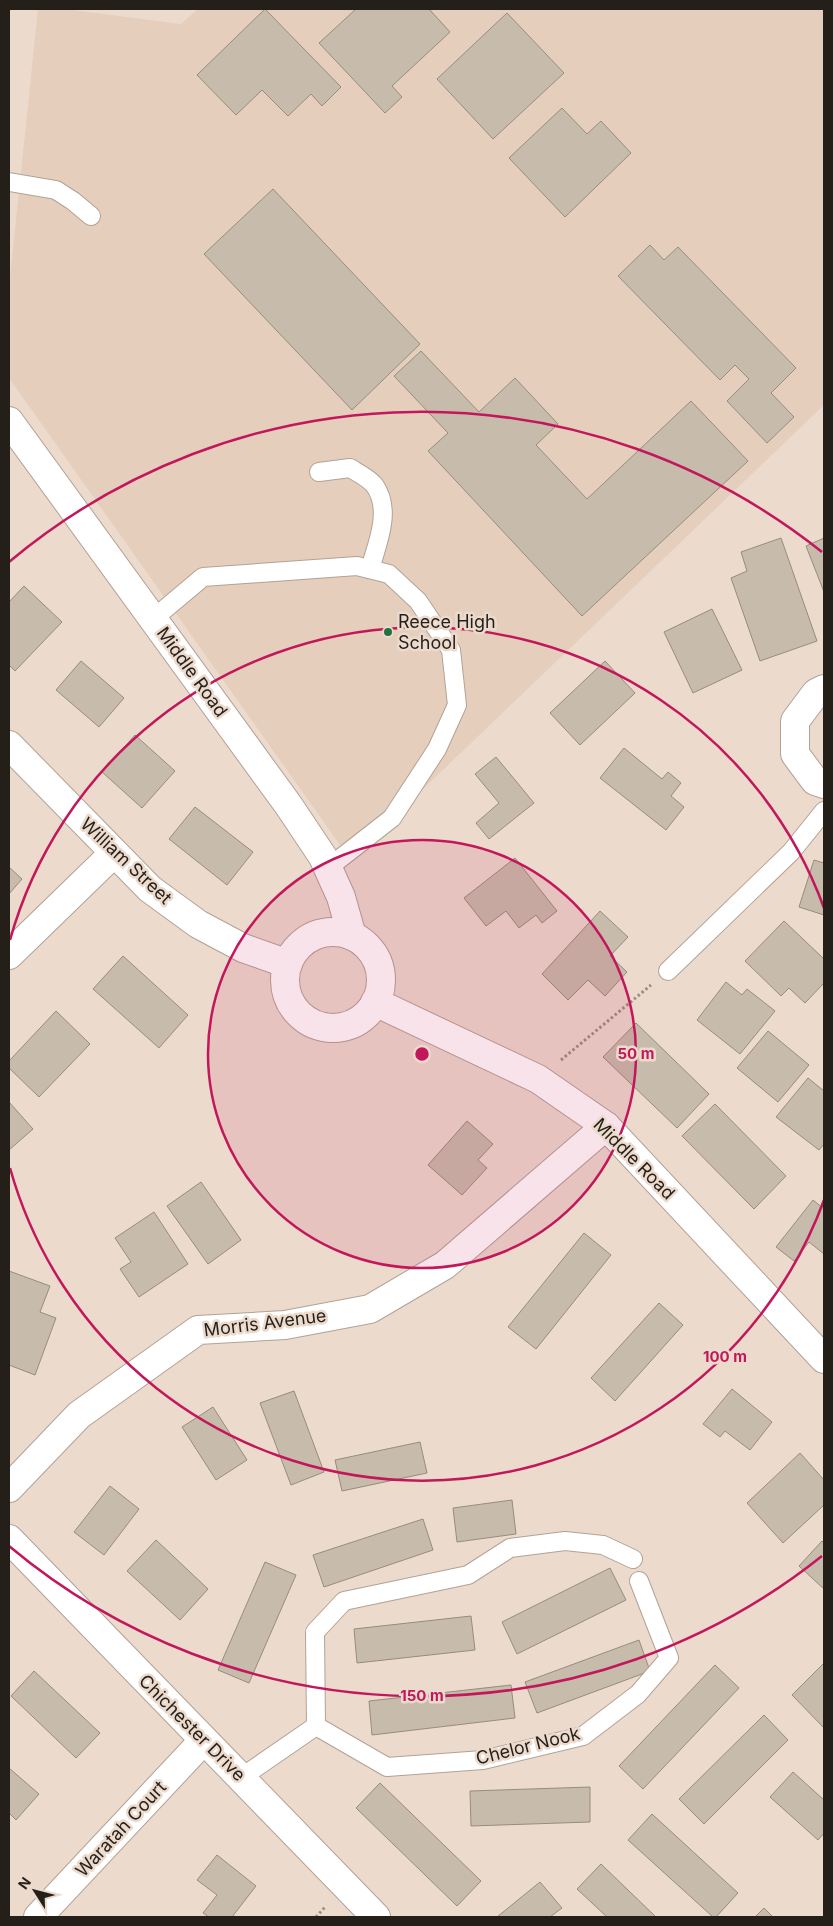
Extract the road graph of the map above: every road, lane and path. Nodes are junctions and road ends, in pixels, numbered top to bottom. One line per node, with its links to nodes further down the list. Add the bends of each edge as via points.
1 (9, 182): 2 (lane, via 56,190)
2 (91, 216)
3 (9, 421): 6 (street, Middle Road)
4 (319, 472): 5 (lane, via 350,468 374,486 381,498 384,516)
5 (370, 569): 6 (lane, via 357,566 203,577); 12 (lane, via 389,574 418,601 451,650 457,705 437,749 392,818)
6 (153, 619): 12 (street, Middle Road, via 276,786)
7 (824, 689): 9 (street, via 816,694 795,721 794,754 815,781)
8 (9, 745): 11 (street, William Street)
9 (824, 784)
10 (824, 812): 16 (lane, via 791,852)
11 (114, 853): 14 (street); 15 (street, William Street, via 150,888 198,924 243,948)
12 (328, 868): 13 (street, Middle Road, via 341,897)
13 (352, 936): 15 (street, via 336,932 319,934 299,946); 17 (street, via 366,945 376,959 381,976)
14 (9, 955)
15 (288, 964): 17 (street, via 285,981 294,1009 306,1020 322,1027 351,1025 365,1016)
16 (668, 971): 18 (path)
17 (375, 1002): 18 (street, Middle Road)
18 (538, 1079): 19 (street, Middle Road)
19 (606, 1126): 20 (street, Middle Road); 21 (street, Morris Avenue, via 445,1265 370,1308 285,1325 198,1330 80,1415)
20 (824, 1359)
21 (9, 1488)
22 (9, 1539): 26 (street, Chichester Drive)
23 (633, 1559): 25 (lane, via 603,1545 565,1541 510,1548 468,1575 344,1601 315,1632)
24 (639, 1581): 25 (lane, Chelor Nook, via 670,1658 638,1694 583,1736 483,1760 387,1767)
25 (316, 1726): 27 (lane)
26 (203, 1741): 27 (street, Chichester Drive); 28 (street, Waratah Court)
27 (242, 1777): 29 (street, Chichester Drive)
28 (38, 1917)
29 (376, 1917)

